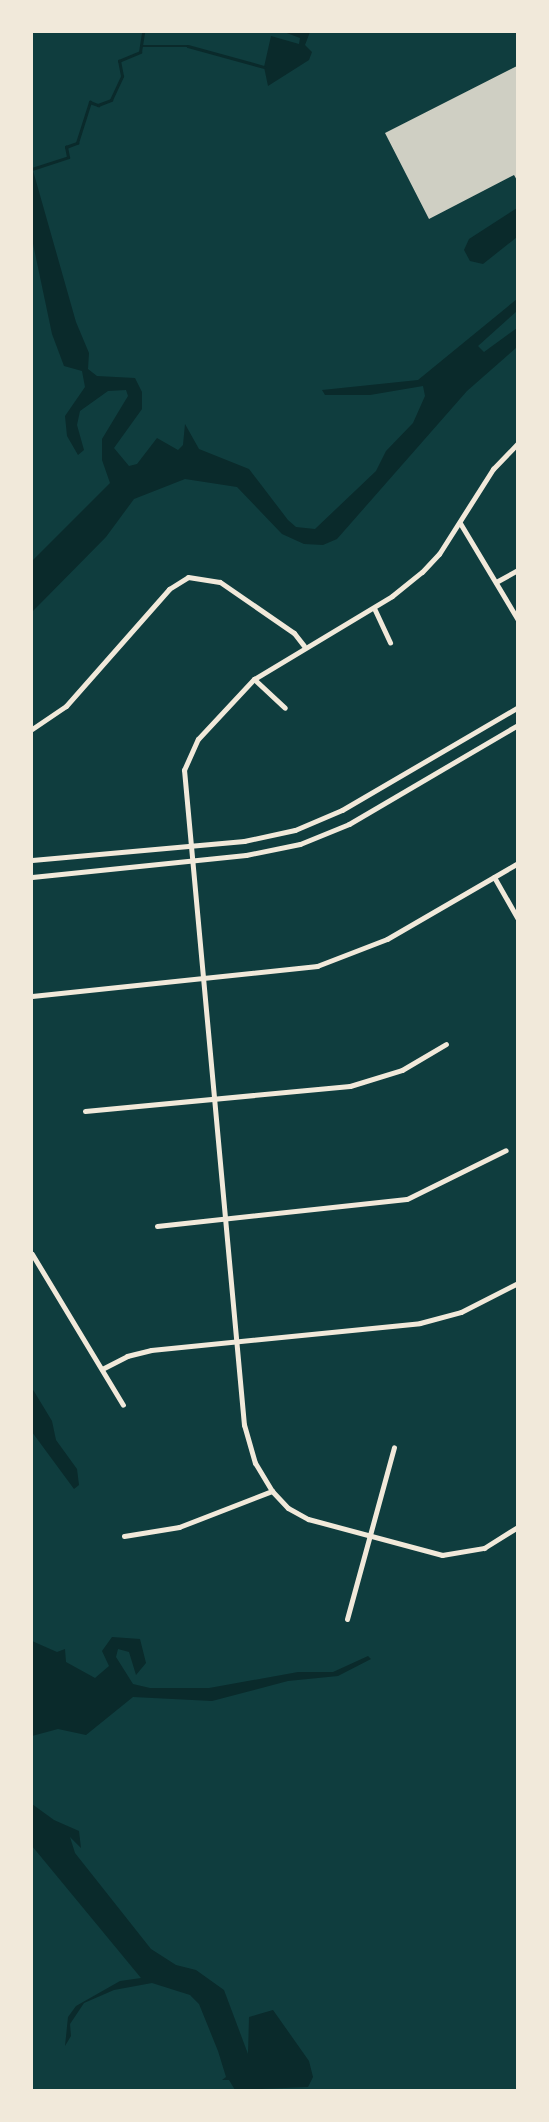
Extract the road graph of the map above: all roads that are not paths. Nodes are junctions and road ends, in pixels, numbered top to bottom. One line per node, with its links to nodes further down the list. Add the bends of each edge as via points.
1 (517, 443): 2 (street, via 493,469)
2 (460, 523): 4 (street); 5 (street, via 422,572)
3 (517, 570): 4 (street)
4 (496, 582): 6 (street)
5 (374, 608): 7 (street); 8 (street)
6 (517, 620)
7 (390, 642)
8 (304, 646): 9 (street); 13 (street, via 294,633 220,582 188,577 169,589 66,706)
9 (254, 679): 11 (street); 14 (street, via 189,754 183,781)
10 (517, 707): 14 (street, via 317,822 268,837)
11 (285, 708)
12 (517, 725): 16 (street, via 324,835 273,852)
13 (32, 729)
14 (188, 846): 15 (street); 16 (street)
15 (32, 860)
16 (190, 862): 18 (street); 21 (street)
17 (517, 863): 19 (street)
18 (32, 877)
19 (494, 877): 20 (street); 21 (street, via 387,939 339,960 299,970)
20 (517, 919)
21 (201, 979): 22 (street); 24 (street)
22 (32, 996)
23 (446, 1044): 24 (street, via 402,1070 350,1086)
24 (213, 1100): 25 (street); 27 (street)
25 (86, 1111)
26 (506, 1150): 27 (street, via 407,1199)
27 (225, 1220): 28 (street); 31 (street)
28 (157, 1226)
29 (32, 1254): 32 (street)
30 (517, 1283): 31 (street, via 461,1312 420,1323)
31 (235, 1342): 32 (street, via 151,1350); 35 (street, via 246,1437)
32 (102, 1369): 33 (street)
33 (123, 1405)
34 (394, 1447): 37 (street)
35 (272, 1491): 37 (street, via 288,1508 308,1518); 38 (street, via 179,1527)
36 (517, 1527): 37 (street, via 484,1549 458,1555)
37 (370, 1534): 39 (street)
38 (124, 1536)
39 (347, 1619)

